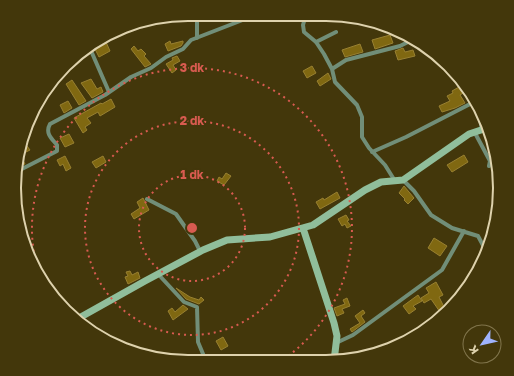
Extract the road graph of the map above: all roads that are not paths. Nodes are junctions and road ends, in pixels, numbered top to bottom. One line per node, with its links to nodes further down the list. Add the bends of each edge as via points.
1 (197, 21): 5 (street)
2 (240, 21): 5 (street)
3 (304, 21): 6 (street, via 304,32)
4 (336, 32): 6 (street)
5 (197, 38): 10 (street, via 191,40 184,49 131,77)
6 (316, 42): 9 (street)
7 (408, 42): 9 (street, via 346,60)
8 (92, 53): 10 (street)
9 (332, 69): 14 (street, via 335,82 357,105 362,117 362,137)
10 (109, 92): 16 (street, via 50,124 48,136 57,145 57,151)
11 (470, 104): 14 (street)
12 (482, 130): 13 (street)
13 (475, 133): 15 (street, via 490,161); 18 (street, via 469,134)
14 (372, 152): 17 (street)
15 (489, 166)
16 (22, 169)
17 (395, 180): 18 (street); 20 (street, via 381,182 365,190 313,225)
18 (403, 180): 21 (street, via 431,215 452,228)
19 (147, 199): 23 (street, via 176,214)
20 (303, 228): 23 (street, via 270,237 227,240); 26 (street, via 334,323)
21 (464, 231): 22 (street, via 478,236); 26 (street, via 442,270 353,335)
22 (483, 244)
23 (200, 252): 24 (street)
24 (158, 274): 25 (street); 27 (street, via 184,302 197,307 198,342)
25 (81, 317)
26 (336, 344): 28 (street)
27 (203, 355)
28 (335, 355)

